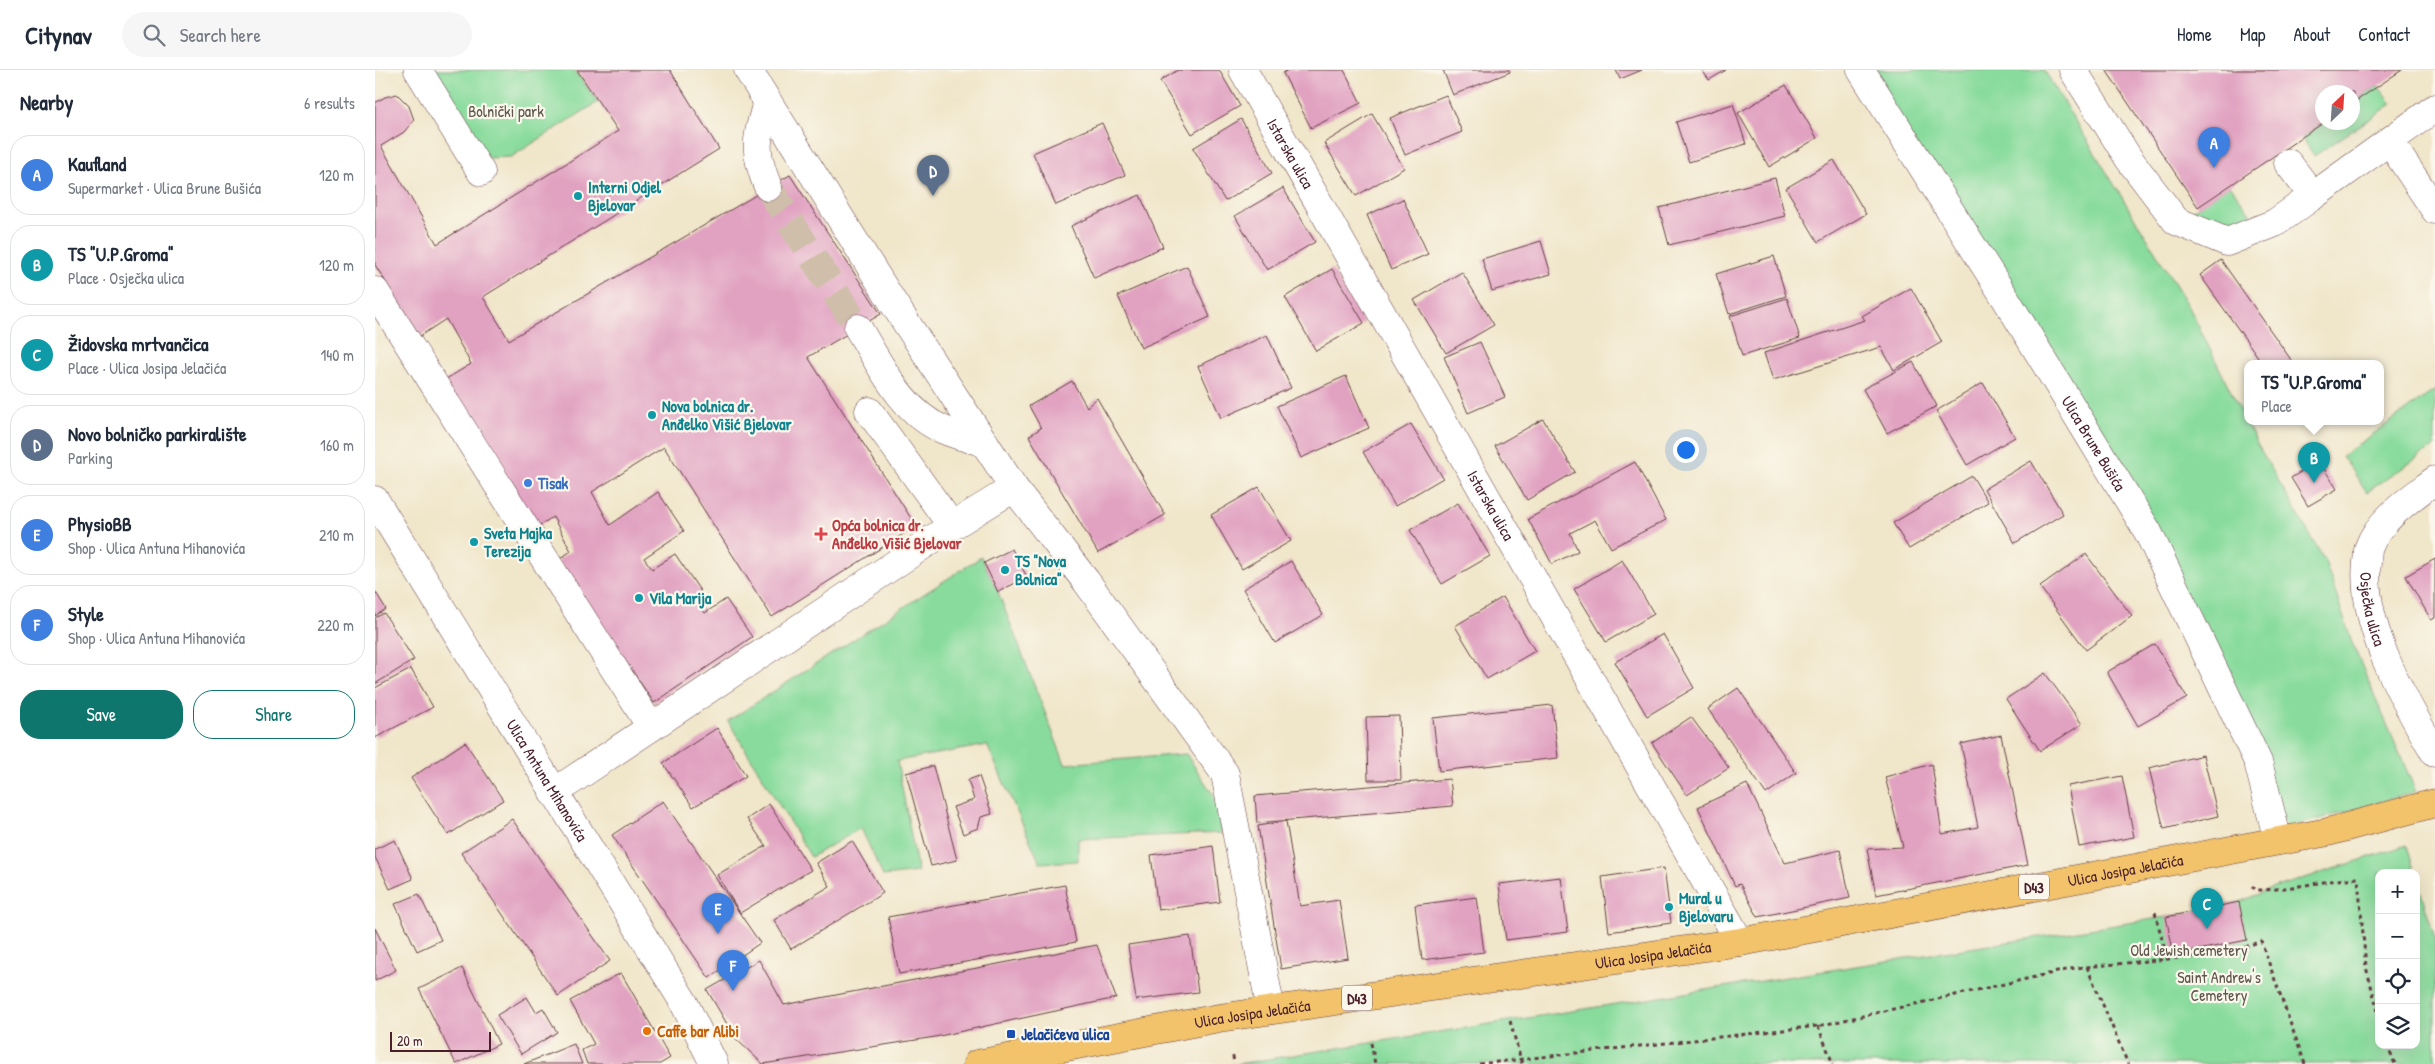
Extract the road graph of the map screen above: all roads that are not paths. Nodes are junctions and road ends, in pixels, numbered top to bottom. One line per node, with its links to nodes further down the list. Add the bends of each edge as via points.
1 (418, 70): 10 (street)
2 (748, 70): 6 (street)
3 (1243, 70): 27 (street, Istarska ulica)
4 (1861, 70): 26 (street, Ulica Brune Bušića, via 2007,298 2148,532 2258,762)
5 (2073, 70): 12 (street, via 2129,159 2176,221 2227,242 2275,223)
6 (767, 101): 11 (street, via 756,144); 17 (street)
7 (2435, 108): 8 (street)
8 (2390, 142): 12 (street); 13 (street)
9 (2288, 163): 12 (street)
10 (481, 172)
11 (768, 187)
12 (2313, 196)
13 (2435, 210)
14 (375, 291): 22 (street)
15 (858, 328): 17 (street, via 894,388 917,412 943,430)
16 (869, 411): 21 (street)
17 (985, 443): 19 (street)
18 (2435, 480): 23 (street, Osječka ulica, via 2389,516 2369,547 2365,581 2371,614 2391,668 2405,702)
19 (1014, 488): 21 (street); 28 (street, via 1087,581 1225,774)
20 (375, 500): 24 (street, Ulica Antuna Mihanovića)
21 (952, 526): 22 (street)
22 (651, 727): 24 (street)
23 (2435, 753)
24 (553, 793): 29 (street, Ulica Antuna Mihanovića, via 683,1002)
25 (2435, 803): 26 (main road, Ulica Josipa Jelačića / D43, via 2328,832)
26 (2278, 841): 27 (main road, Ulica Josipa Jelačića / D43)
27 (1740, 942): 28 (main road, Ulica Josipa Jelačića / D43)
28 (1271, 1010): 30 (main road, Ulica Josipa Jelačića / D43)
29 (713, 1064)
30 (977, 1064)

